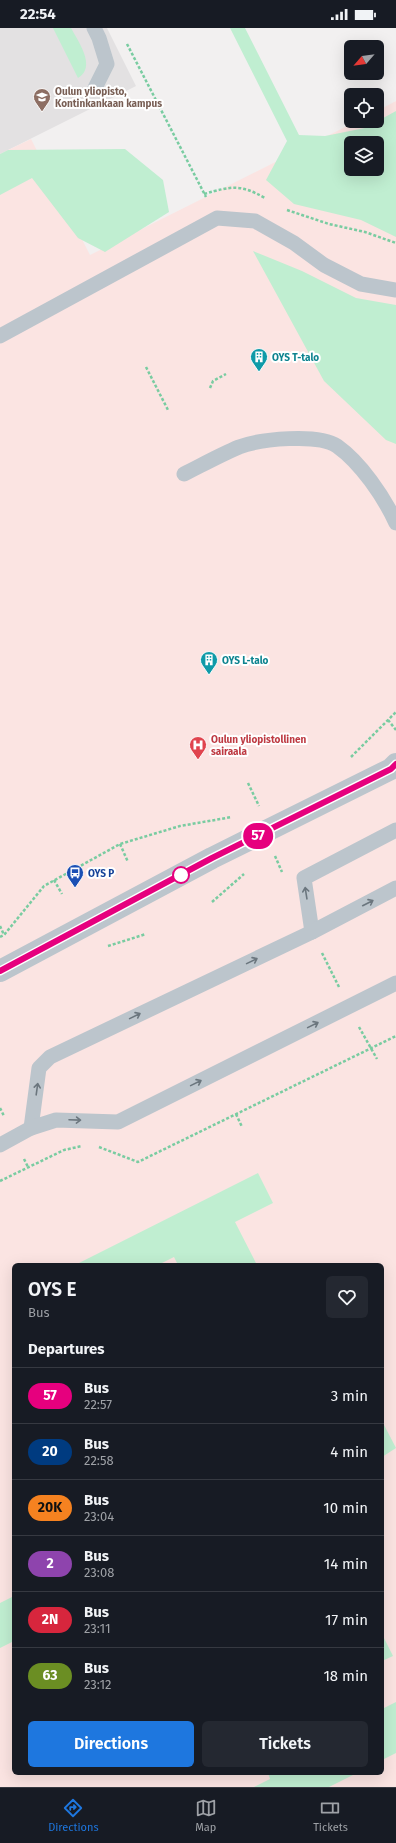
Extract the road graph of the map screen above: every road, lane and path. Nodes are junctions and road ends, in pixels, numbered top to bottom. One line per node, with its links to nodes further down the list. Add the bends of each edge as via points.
1 (94, 28): 3 (lane, via 107,64)
2 (125, 42): 4 (path)
3 (95, 88)
4 (204, 194): 5 (path, via 230,187 249,189); 7 (path)
5 (269, 200)
6 (282, 208): 8 (path)
7 (216, 218): 9 (lane, via 255,221 294,243 324,265 361,284); 10 (lane)
8 (396, 243)
9 (396, 290)
10 (0, 336)
11 (146, 367): 14 (path)
12 (226, 374): 13 (path, via 213,381)
13 (210, 388)
14 (168, 410)
15 (184, 474): 16 (lane, via 240,447 274,439 306,437 336,445 367,476)
16 (396, 523)
17 (396, 712): 18 (path)
18 (388, 720): 19 (path); 20 (path)
19 (396, 730)
20 (347, 762)
21 (394, 771): 37 (street, via 212,858)
22 (248, 783): 23 (path)
23 (261, 810)
24 (239, 816): 26 (path, via 180,826)
25 (396, 830): 34 (lane, one-way to 25, via 304,878)
26 (120, 844): 27 (path); 29 (path)
27 (128, 862)
28 (245, 873): 32 (path)
29 (54, 880): 31 (path); 35 (path, via 44,886)
30 (396, 888): 34 (lane, one-way to 30)
31 (62, 894)
32 (212, 902)
33 (0, 926): 35 (path)
34 (312, 932): 42 (lane, one-way to 34, via 39,1068 50,1057)
35 (4, 935): 36 (path)
36 (0, 937)
37 (0, 971)
38 (396, 983): 42 (lane, one-way to 38, via 56,1120 118,1122)
39 (396, 1036): 40 (path)
40 (236, 1114): 41 (path); 45 (path, via 138,1162)
41 (242, 1127)
42 (31, 1128): 43 (lane)
43 (0, 1144)
44 (89, 1146): 46 (path, via 64,1150)
45 (95, 1146)
46 (0, 1181)

